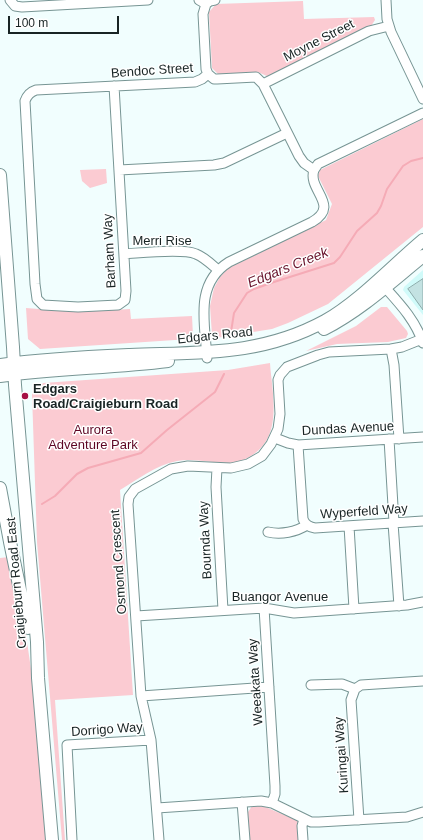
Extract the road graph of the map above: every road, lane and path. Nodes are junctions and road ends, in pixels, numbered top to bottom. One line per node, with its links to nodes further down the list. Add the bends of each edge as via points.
1 (10, 0): 5 (street, via 19,7)
2 (148, 0): 5 (street)
3 (215, 0): 6 (street)
4 (386, 0): 7 (street)
5 (128, 1)
6 (202, 2): 8 (street)
7 (389, 26): 9 (street, Moyne Street, via 369,31); 12 (street)
8 (208, 74): 9 (street, Bendoc Street, via 214,79 256,78); 10 (street, Bendoc Street, via 195,82)
9 (263, 84): 14 (street)
10 (114, 86): 11 (street, Bendoc Street); 15 (street, Barham Way)
11 (36, 90): 19 (street, Barham Way, via 28,94 25,101 37,298 43,305 66,307 122,304 126,296)
12 (423, 99)
13 (423, 113): 16 (street, via 318,164)
14 (287, 132): 15 (street, via 224,164); 16 (street, via 302,161)
15 (119, 170): 19 (street, Barham Way)
16 (314, 170): 21 (street, via 312,178 323,200 324,210 320,216)
17 (0, 175): 27 (main road, Craigieburn Road East)
18 (423, 240): 22 (main road, Edgars Road)
19 (124, 254): 21 (street, Merri Rise, via 194,253)
20 (423, 256): 22 (main road, Edgars Road)
21 (218, 270): 25 (street, via 205,296)
22 (382, 284): 23 (street, via 416,325); 25 (main road, Edgars Road, via 350,315 317,333 264,350 244,354)
23 (422, 341): 24 (street, Osmond Crescent)
24 (391, 349): 30 (street, Osmond Crescent, via 329,352 287,367 278,380 280,420); 32 (street)
25 (207, 355): 27 (main road, Edgars Road, via 136,365 33,371)
26 (0, 365): 27 (main road, Edgars Road)
27 (14, 368): 28 (main road, Edgars Road); 47 (main road, Craigieburn Road East)
28 (0, 376)
29 (423, 437): 32 (street, Dundas Avenue)
30 (275, 438): 33 (street, Dundas Avenue); 34 (street, Osmond Crescent, via 255,461 239,467)
31 (389, 439): 32 (street, Dundas Avenue); 33 (street, Dundas Avenue); 37 (street)
32 (399, 439)
33 (298, 445): 38 (street, Wyperfeld Way, via 302,517)
34 (217, 468): 45 (street, Bournda Way); 46 (street, Osmond Crescent, via 188,466 171,469 131,493 128,504)
35 (0, 488): 47 (main road, Craigieburn Road East)
36 (423, 521): 37 (street, Wyperfeld Way)
37 (394, 523): 39 (street, Wyperfeld Way); 42 (street)
38 (307, 525): 39 (street, Wyperfeld Way, via 315,528); 40 (street, Wyperfeld Way, via 294,531)
39 (349, 526): 44 (street)
40 (268, 532)
41 (423, 602): 42 (street, Buangor Avenue)
42 (399, 606): 44 (street, Buangor Avenue)
43 (264, 608): 44 (street, Buangor Avenue, via 294,613); 45 (street, Buangor Avenue); 50 (street, Weeakata Way)
44 (354, 609)
45 (224, 610): 46 (street, Buangor Avenue)
46 (136, 616): 52 (street, Osmond Crescent)
47 (38, 678): 62 (main road, Craigieburn Road East)
48 (423, 681): 51 (street, via 361,685)
49 (311, 685): 51 (street, via 342,684)
50 (269, 687): 52 (street); 55 (street, Weeakata Way, via 275,786)
51 (354, 689): 61 (street, Kuringai Way, via 351,700)
52 (141, 696): 53 (street, Dorrigo Way)
53 (151, 740): 56 (street); 63 (street, Dorrigo Way, via 67,745)
54 (242, 802): 55 (street); 56 (street); 65 (street)
55 (272, 803): 59 (street)
56 (157, 808): 64 (street)
57 (423, 812): 58 (street)
58 (408, 817): 60 (street); 61 (street)
59 (304, 819): 61 (street, via 311,822); 66 (street)
60 (423, 819)
61 (359, 820)
62 (52, 840)
63 (72, 840)
64 (159, 840)
65 (245, 840)
66 (303, 840)

